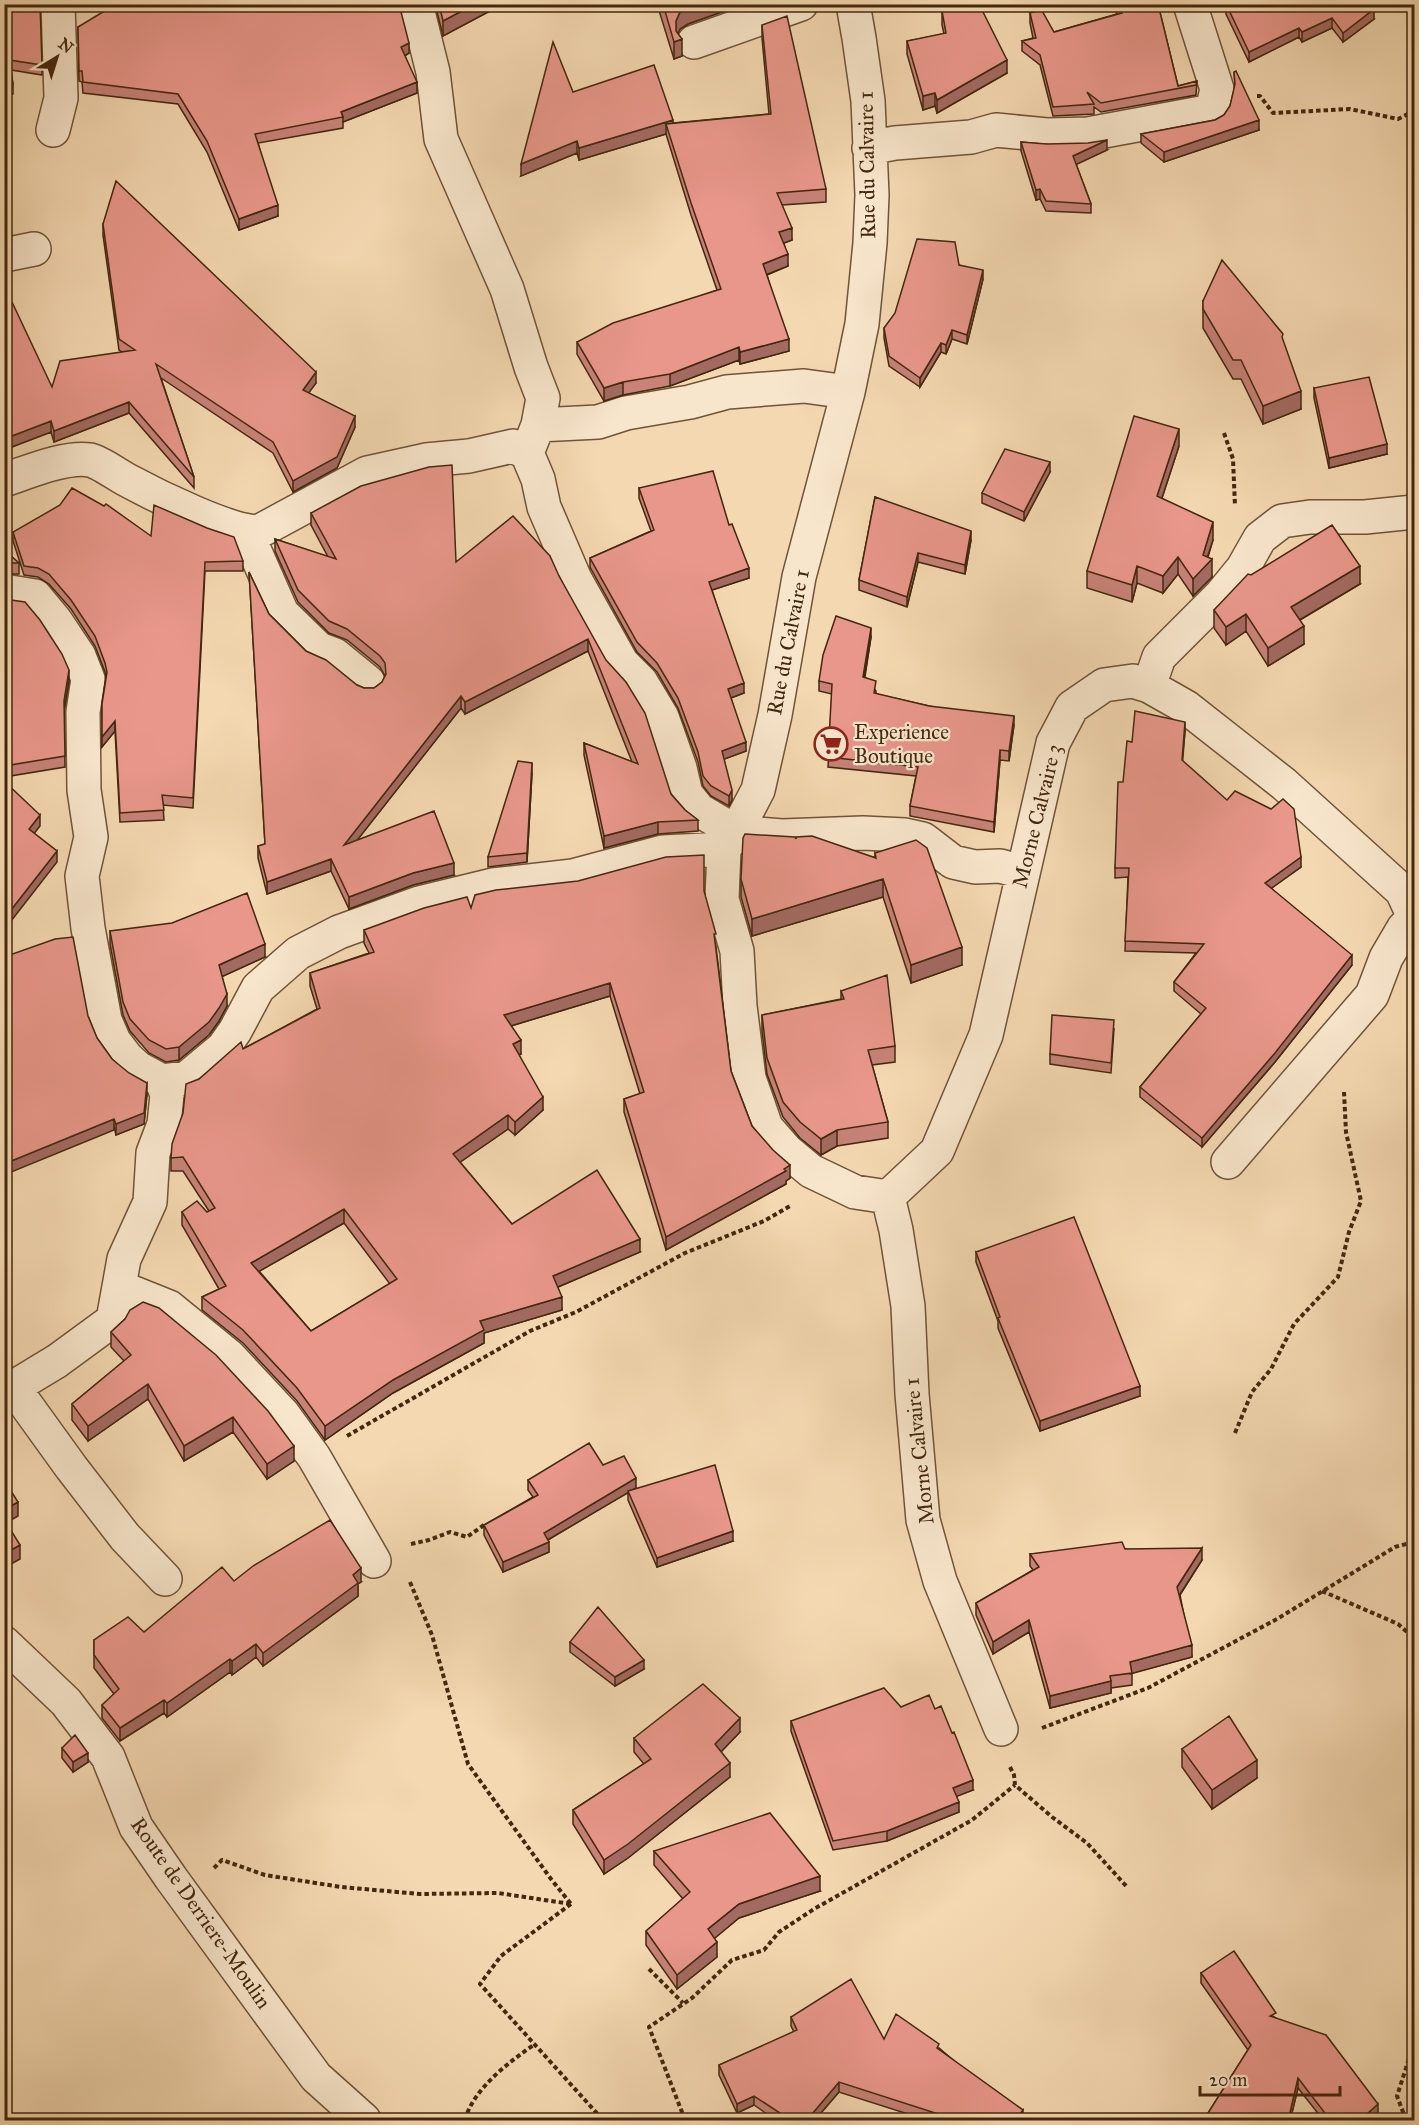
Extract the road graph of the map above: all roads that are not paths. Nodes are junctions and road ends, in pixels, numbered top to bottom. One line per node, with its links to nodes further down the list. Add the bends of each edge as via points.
1 (58, 4): 7 (street, via 61,98)
2 (416, 4): 10 (street, via 434,72 441,139 507,289 543,398)
3 (801, 4): 6 (street)
4 (853, 4): 8 (street, Rue du Calvaire 1, via 868,101)
5 (1190, 4): 8 (street, via 1217,89 1212,111 1088,134 996,130 971,137)
6 (694, 42)
7 (53, 130)
8 (869, 148): 9 (street, Rue du Calvaire 1, via 870,243 862,324)
9 (848, 392): 10 (street, via 804,386 727,392 626,413); 17 (street, Rue du Calvaire 1, via 799,577 758,789)
10 (533, 439): 13 (street, via 469,456 426,460 367,473); 17 (street, via 544,507 575,579 622,663 641,682 662,717 686,794)
11 (4, 480): 13 (street, via 60,462 91,460 158,497)
12 (1414, 512): 16 (street, via 1282,521 1260,538 1244,568 1159,657)
13 (252, 532): 15 (street, via 253,547 282,613 319,649 335,655)
14 (4, 591): 20 (street, via 35,596 79,656 88,679 83,712 84,790 91,837 82,876 88,928 105,1020 114,1041 138,1068)
15 (368, 682)
16 (1149, 686): 18 (street, Morne Calvaire 3, via 1133,681 1104,685 1072,707 1053,743); 19 (street, Morne Calvaire 3, via 1186,707 1284,784)
17 (730, 840): 18 (street, via 863,833 905,835 923,839 953,862); 20 (street, via 663,852 573,876 493,885 419,903 339,932 298,953 258,988 223,1048 186,1078); 22 (street, Rue du Calvaire 1, via 722,899 737,951 749,1078 766,1127 811,1171 855,1192)
18 (1023, 872): 22 (street, Morne Calvaire 3, via 986,1035 937,1151)
19 (1411, 902): 21 (street, via 1372,995)
20 (162, 1081): 23 (street, via 167,1095 164,1124 153,1153 150,1202 124,1259)
21 (1228, 1162)
22 (888, 1197): 28 (street, Morne Calvaire 1, via 908,1306 923,1520 940,1581)
23 (119, 1287): 24 (street, via 112,1320); 25 (street, via 169,1307 229,1356 283,1414 314,1457)
24 (9, 1390): 26 (street, via 124,1537)
25 (367, 1548)
26 (165, 1579)
27 (4, 1644): 29 (street, Route de Derriere-Moulin, via 66,1702 108,1756 136,1827 180,1891 316,2077)
28 (1001, 1729)
29 (364, 2121)

